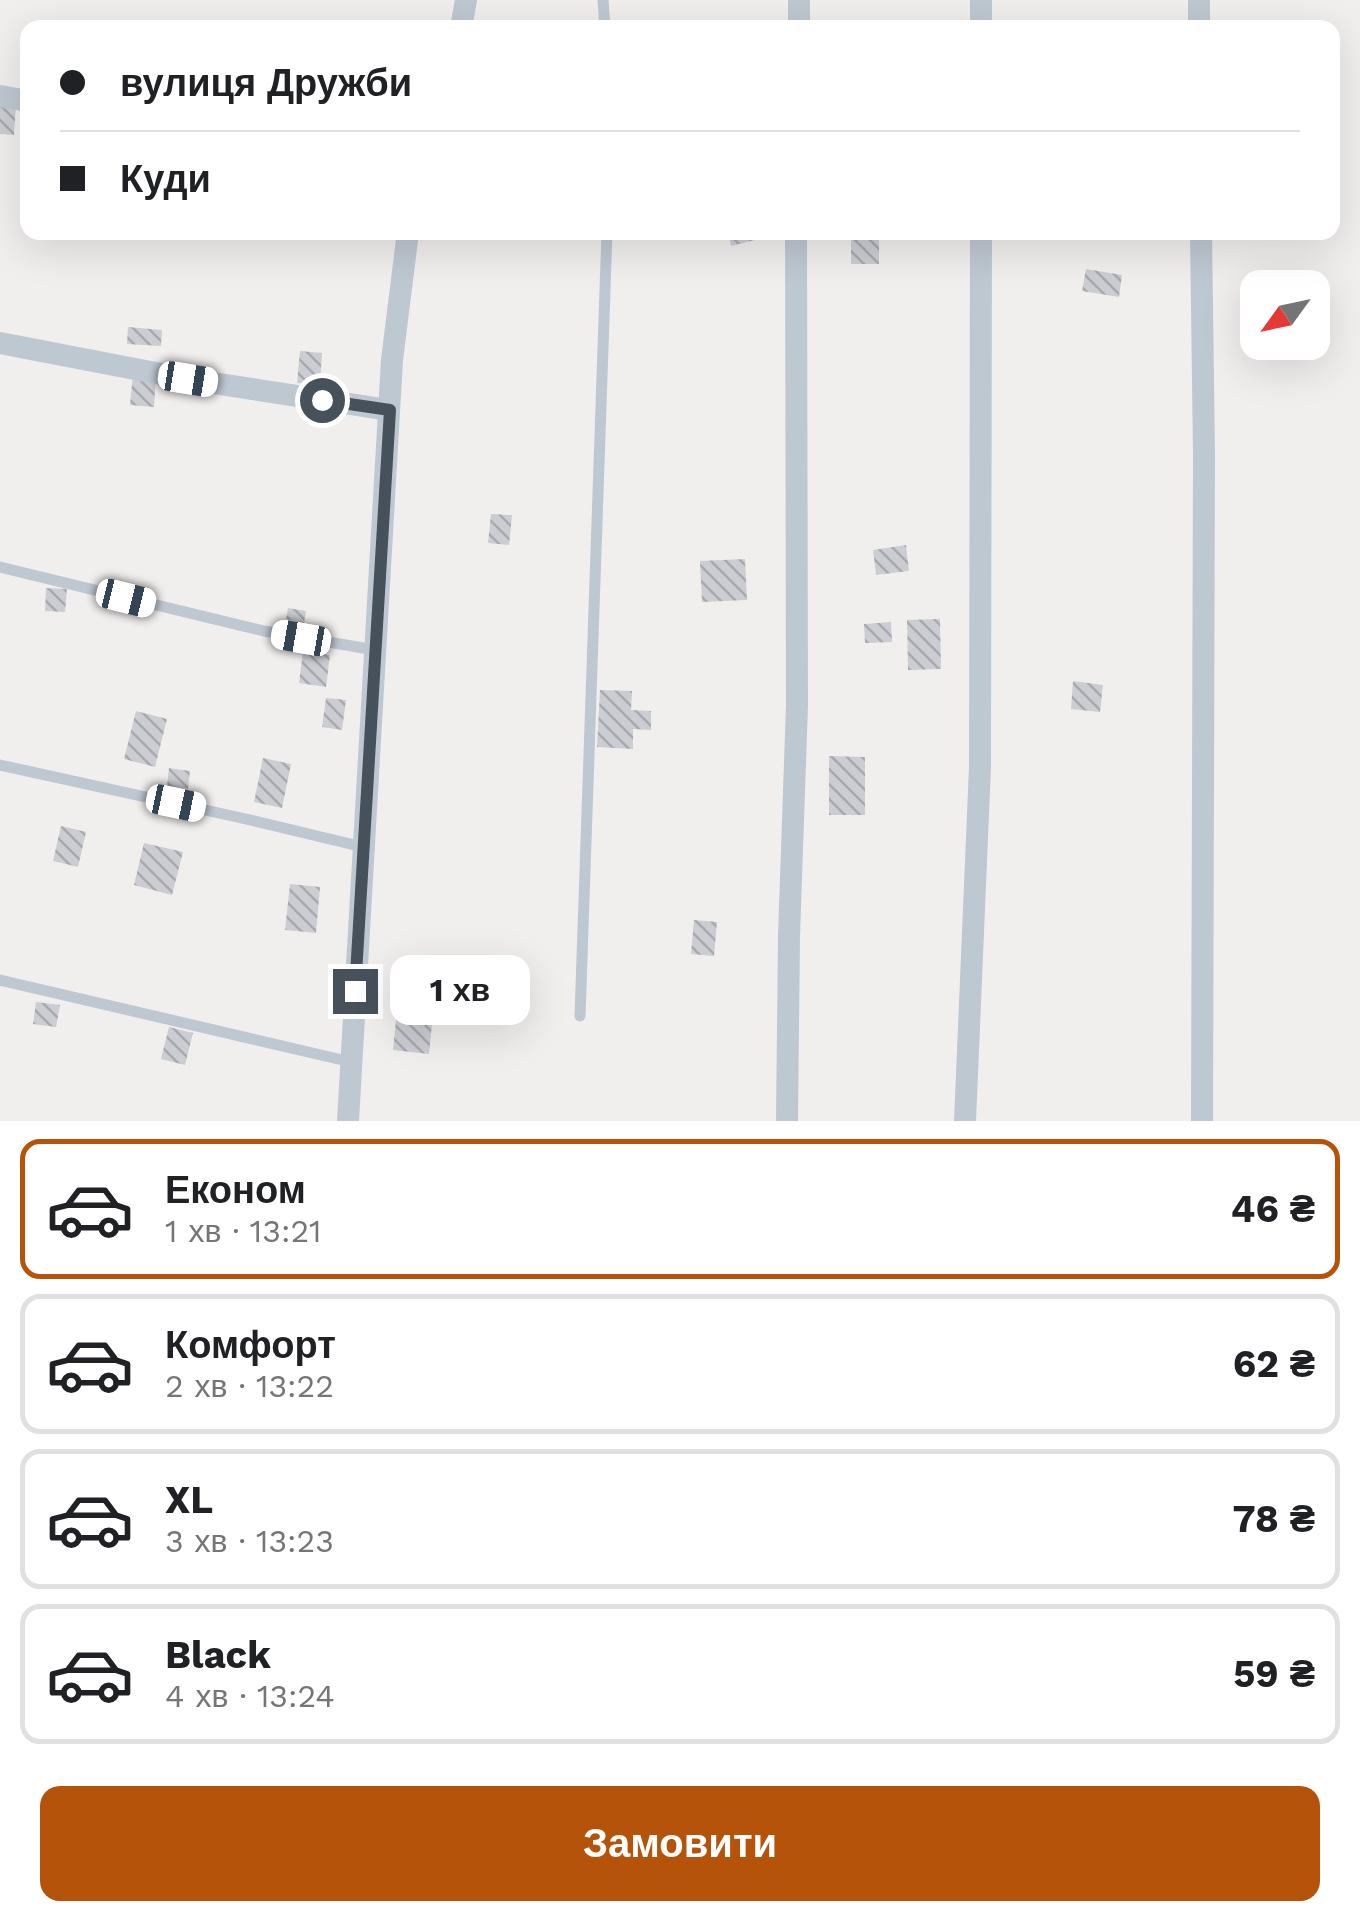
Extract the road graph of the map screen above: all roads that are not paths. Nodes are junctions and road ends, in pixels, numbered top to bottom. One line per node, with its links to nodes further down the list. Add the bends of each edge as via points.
1 (407, 240): 7 (street)
2 (607, 240): 13 (lane)
3 (796, 240): 16 (street, via 797,704)
4 (981, 240): 17 (street, via 980,767)
5 (1201, 240): 18 (street)
6 (0, 343): 7 (street)
7 (390, 410): 9 (street)
8 (0, 567): 9 (lane, via 264,631)
9 (375, 650): 11 (street)
10 (0, 765): 11 (lane)
11 (363, 847): 14 (street)
12 (0, 980): 14 (lane)
13 (580, 1016)
14 (350, 1062): 15 (street)
15 (348, 1121)
16 (787, 1121)
17 (964, 1121)
18 (1202, 1121)

